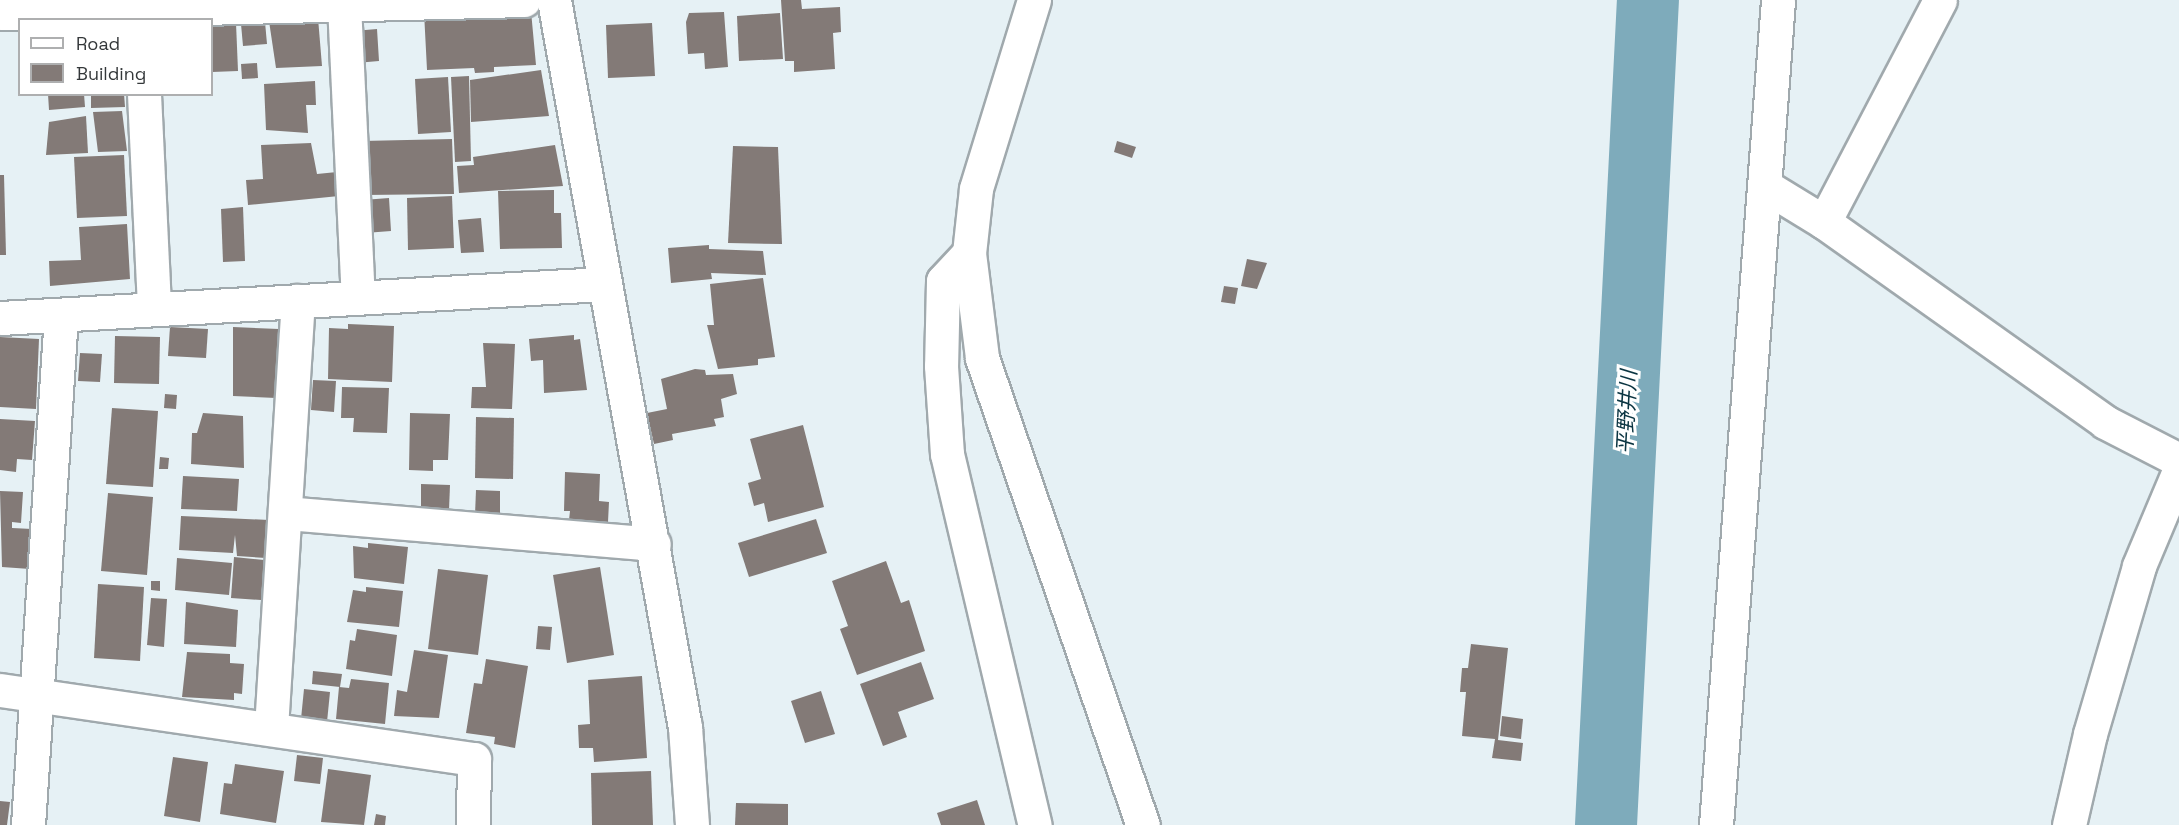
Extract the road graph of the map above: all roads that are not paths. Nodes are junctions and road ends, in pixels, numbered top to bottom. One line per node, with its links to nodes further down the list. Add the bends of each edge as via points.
1 (524, 0): 6 (street)
2 (554, 0): 13 (street)
3 (1034, 0): 12 (street, via 976,189)
4 (1778, 0): 10 (street)
5 (1940, 0): 11 (street)
6 (344, 4): 8 (street); 14 (street)
7 (0, 13): 8 (street)
8 (141, 15)
9 (144, 96): 16 (street)
10 (1765, 186): 11 (street); 31 (street)
11 (1824, 222): 19 (street, via 2105,422)
12 (969, 253): 29 (street, via 943,281 940,366 947,454); 30 (street, via 982,358)
13 (603, 284): 14 (street); 22 (street)
14 (358, 297): 15 (street)
15 (298, 301): 16 (street); 21 (street)
16 (154, 309): 17 (street)
17 (61, 315): 18 (street); 24 (street)
18 (0, 318)
19 (2179, 460)
20 (2179, 471): 32 (street, via 2139,566 2090,734)
21 (286, 513): 22 (street); 25 (street)
22 (654, 544): 28 (street, via 685,727)
23 (0, 690): 24 (street)
24 (36, 695): 25 (street); 26 (street)
25 (271, 728): 27 (street, via 474,759)
26 (28, 825)
27 (473, 825)
28 (692, 825)
29 (1035, 825)
30 (1143, 825)
31 (1716, 825)
32 (2069, 825)

